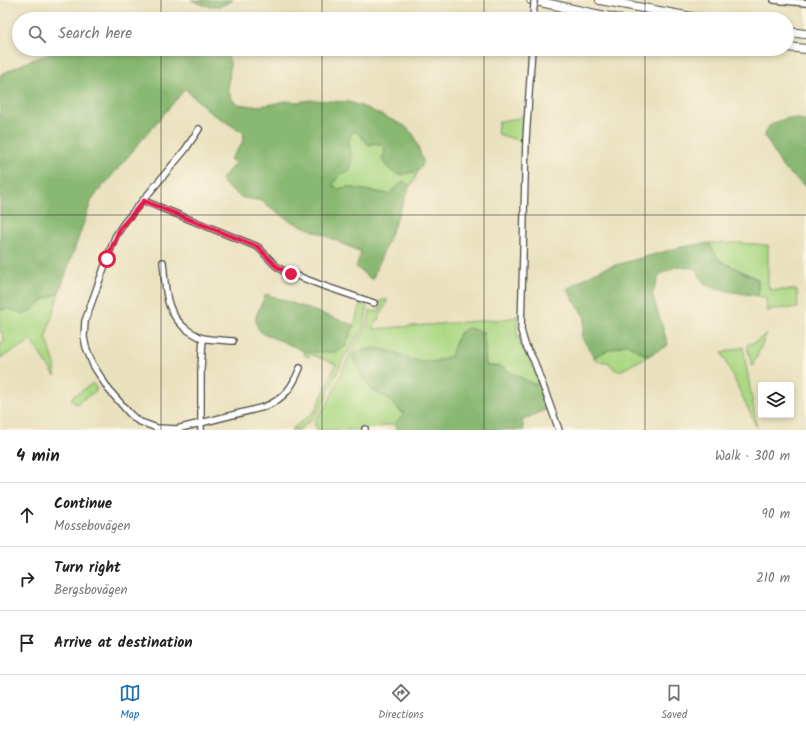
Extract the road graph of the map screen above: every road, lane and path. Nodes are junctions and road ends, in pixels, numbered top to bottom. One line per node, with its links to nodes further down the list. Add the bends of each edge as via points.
1 (600, 0): 6 (highway)
2 (774, 0): 4 (street)
3 (533, 2): 5 (highway)
4 (806, 3)
5 (584, 12)
6 (664, 12)
7 (794, 33): 8 (highway)
8 (806, 34)
9 (794, 48): 10 (highway)
10 (806, 49)
11 (532, 56): 20 (street, via 526,139 521,330)
12 (199, 129): 13 (street)
13 (144, 201): 15 (street, via 258,247 282,270); 19 (street, via 115,237 85,321 86,347 93,365 109,390 138,421 166,430)
14 (163, 262): 16 (street, via 170,309 183,327)
15 (374, 303)
16 (203, 338): 17 (street); 19 (street)
17 (233, 341)
18 (300, 368): 19 (street, via 289,390 272,404)
19 (201, 427)
20 (559, 430)

